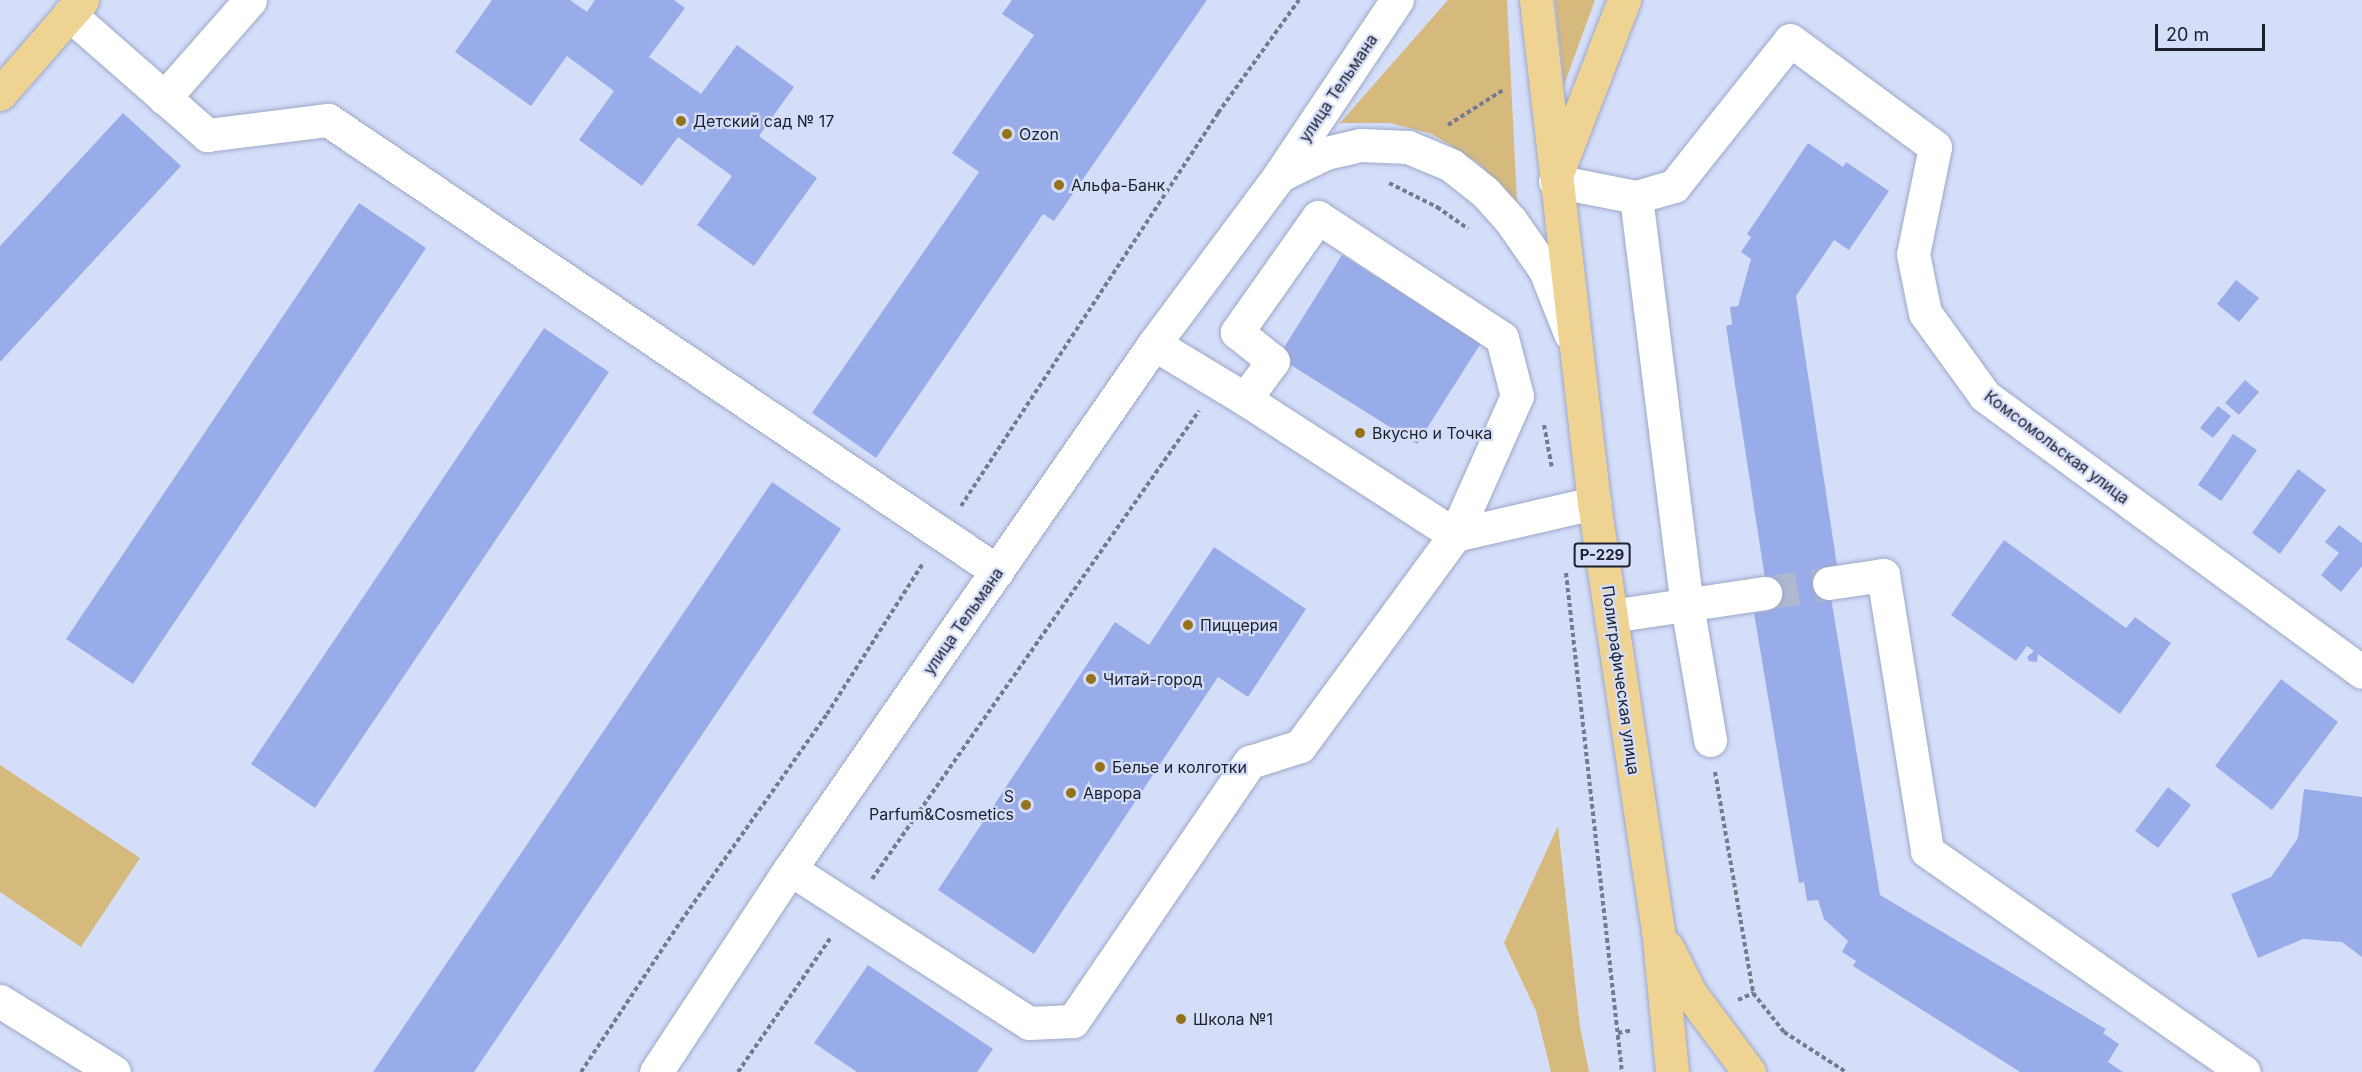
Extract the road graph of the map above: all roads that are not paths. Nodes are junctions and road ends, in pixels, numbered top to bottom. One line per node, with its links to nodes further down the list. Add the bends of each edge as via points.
1 (250, 0): 7 (street)
2 (1397, 0): 8 (street, улица Тельмана)
3 (1536, 0): 9 (main road, Полиграфическая улица / Р-229)
4 (1624, 0): 9 (main road, Полиграфическая улица / Р-229)
5 (76, 7): 6 (main road); 7 (street)
6 (0, 94)
7 (164, 98): 16 (street, via 207,135 328,120)
8 (1279, 176): 11 (street, улица Тельмана); 12 (street, улица Тельмана, via 1326,153 1361,145 1408,147 1451,165 1485,192 1545,270)
9 (1555, 181): 10 (street, Комсомольская улица); 12 (main road, Полиграфическая улица / Р-229)
10 (1636, 197): 19 (street); 21 (street, Комсомольская улица, via 1674,186 1790,40 1935,147 1913,254 1925,313 1986,396)
11 (1154, 344): 13 (street); 16 (street, улица Тельмана)
12 (1577, 352): 14 (main road, Полиграфическая улица / Р-229)
13 (1245, 399): 15 (street); 15 (street, via 1274,361 1237,332 1318,217 1502,338 1517,396)
14 (1594, 503): 15 (street); 20 (main road, Полиграфическая улица / Р-229)
15 (1455, 535): 23 (street, via 1300,746 1250,762 1073,1021 1029,1023)
16 (997, 571): 23 (street, улица Тельмана)
17 (1829, 583): 30 (street, via 1883,575 1927,851)
18 (1765, 593): 19 (street)
19 (1688, 605): 20 (street); 22 (street)
20 (1611, 616): 24 (main road, Полиграфическая улица / Р-229)
21 (2362, 672)
22 (1710, 740)
23 (790, 869): 27 (street, улица Тельмана)
24 (1658, 929): 28 (main road, Полиграфическая улица / Р-229); 29 (main road, Полиграфическая улица / Р-229, via 1690,993)
25 (0, 1001): 26 (street)
26 (114, 1072)
27 (656, 1072)
28 (1672, 1072)
29 (1749, 1072)
30 (2244, 1072)

